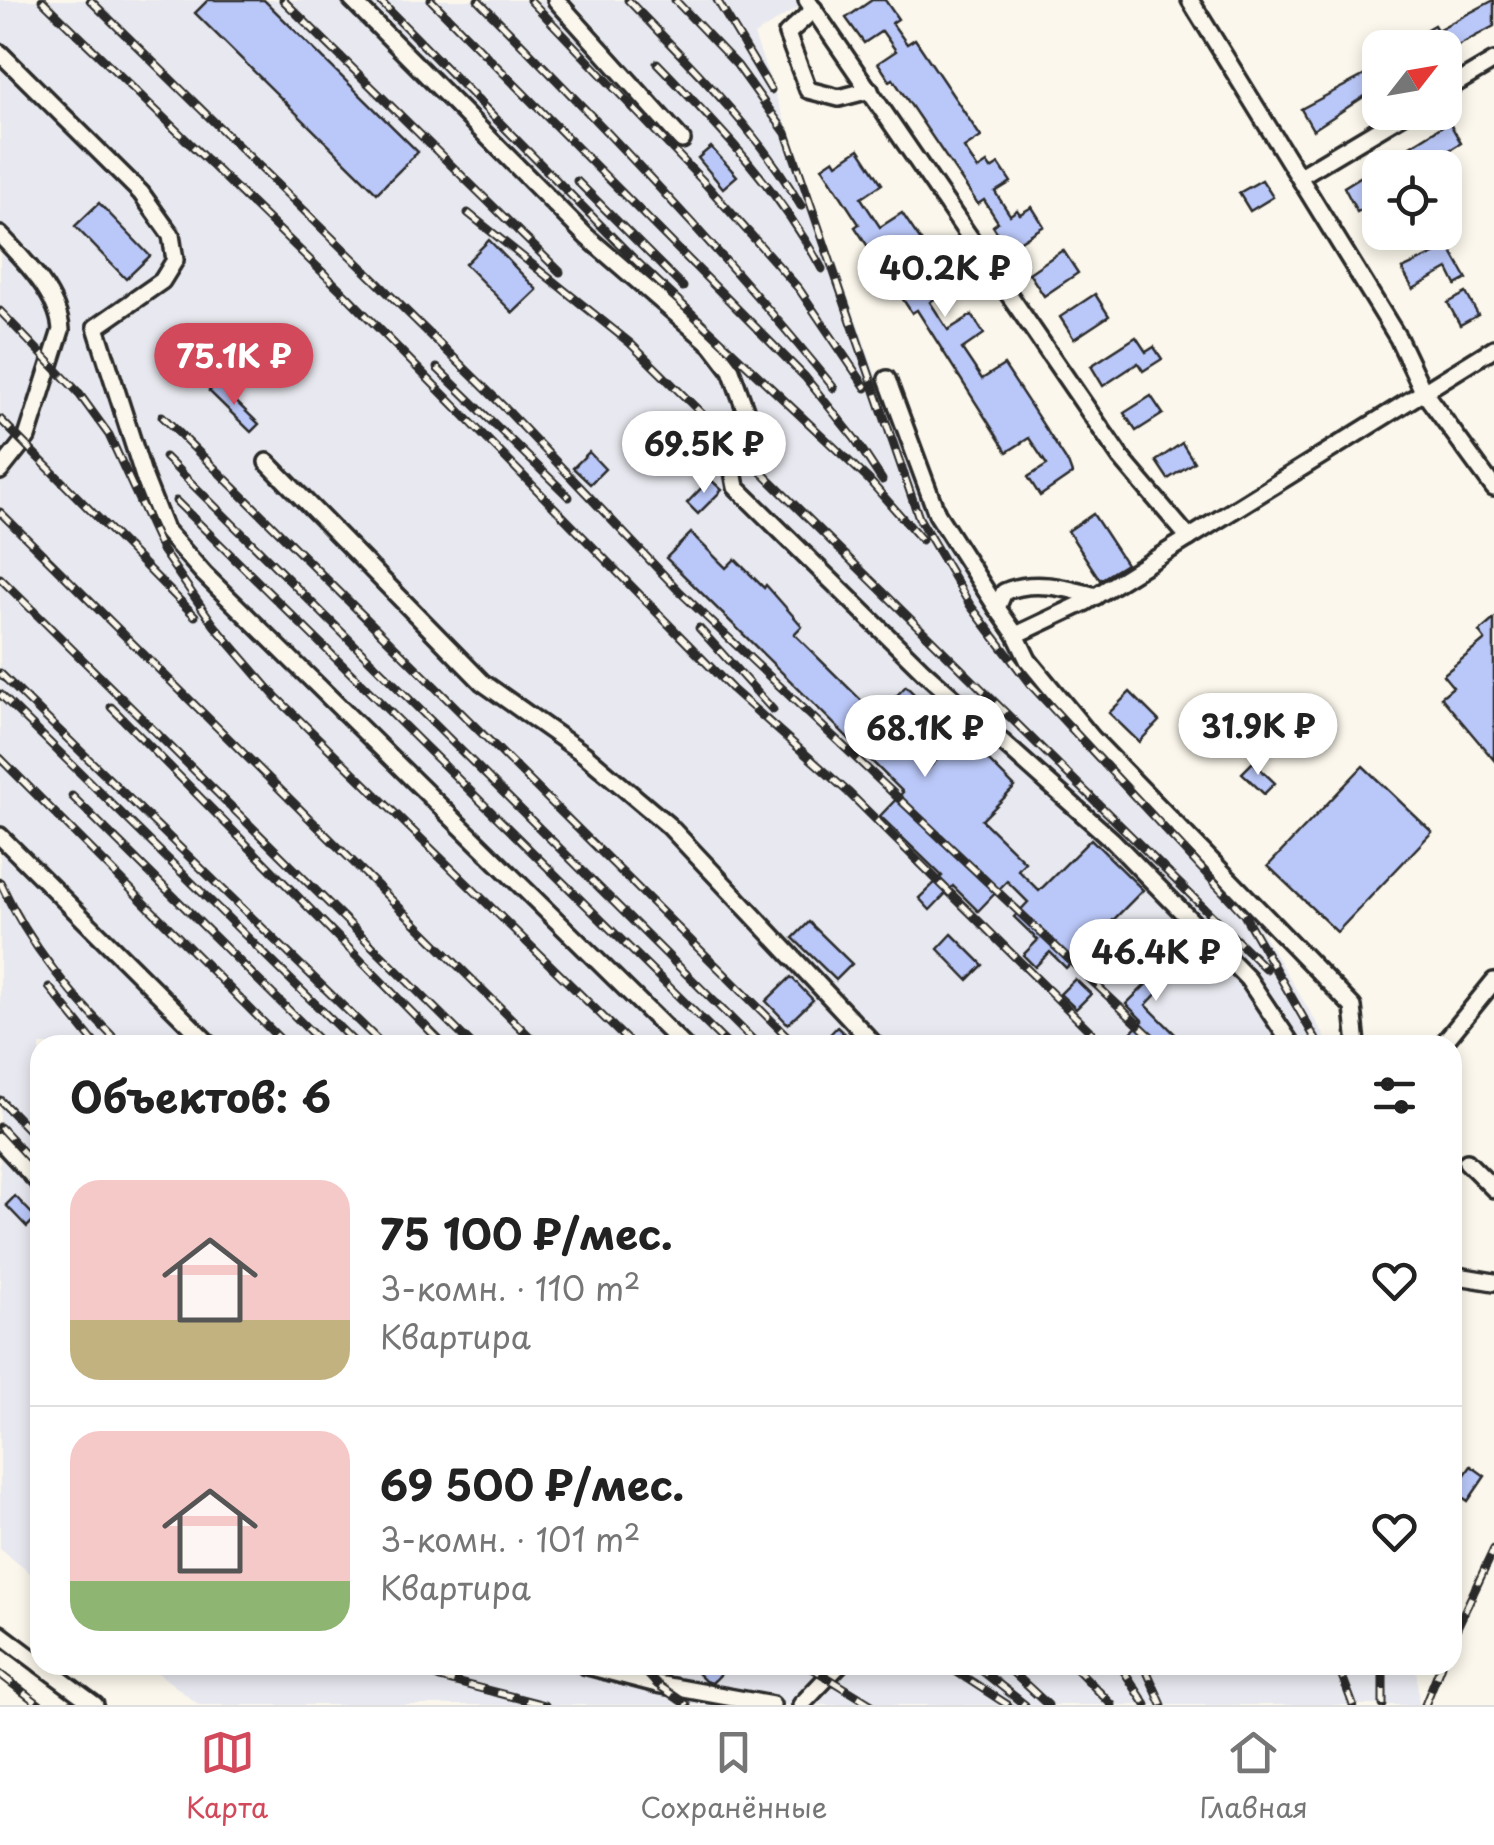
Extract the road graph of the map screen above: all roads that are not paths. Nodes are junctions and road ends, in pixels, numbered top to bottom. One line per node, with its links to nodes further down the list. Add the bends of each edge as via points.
1 (352, 0): 30 (street, via 587,236 712,345 731,370 745,409 746,436 733,470 736,488 923,671 1126,854 1248,979)
2 (556, 0): 10 (street)
3 (1190, 0): 11 (street)
4 (810, 4): 8 (street); 8 (street, via 787,34 808,90 840,98)
5 (0, 53): 13 (street, via 141,192 172,235 175,260 162,281)
6 (1494, 61): 7 (street)
7 (1462, 80)
8 (870, 90): 21 (street, via 1120,458)
9 (1377, 130): 11 (street)
10 (682, 140)
11 (1300, 176): 17 (street)
12 (0, 235): 14 (street, via 60,312)
13 (96, 327): 14 (street); 28 (street, via 165,530)
14 (61, 330): 19 (street, via 27,438)
15 (1494, 348): 17 (street)
16 (887, 379): 23 (street, via 937,514)
17 (1423, 392): 20 (street); 21 (street)
18 (267, 462): 29 (street, via 482,682 584,754 669,826)
19 (2, 466)
20 (1494, 488)
21 (1188, 538): 22 (street)
22 (1096, 596): 23 (street, via 1019,585 1004,592); 24 (street)
23 (997, 608): 24 (street)
24 (1016, 635): 31 (street, via 1028,660 1092,738 1352,1007)
25 (0, 836): 27 (street)
26 (1494, 981): 32 (street)
27 (200, 1035)
28 (674, 1035)
29 (866, 1035)
30 (1285, 1035)
31 (1356, 1035)
32 (1450, 1035)
33 (0, 1141): 35 (street)
34 (1467, 1162): 36 (street)
35 (30, 1173)
36 (1494, 1189)
37 (1462, 1277): 38 (street)
38 (1494, 1282)
39 (0, 1634): 40 (street)
40 (30, 1656)
41 (55, 1675): 44 (street)
42 (622, 1675): 45 (street)
43 (829, 1675): 46 (street)
44 (95, 1705)
45 (772, 1705)
46 (802, 1705)

